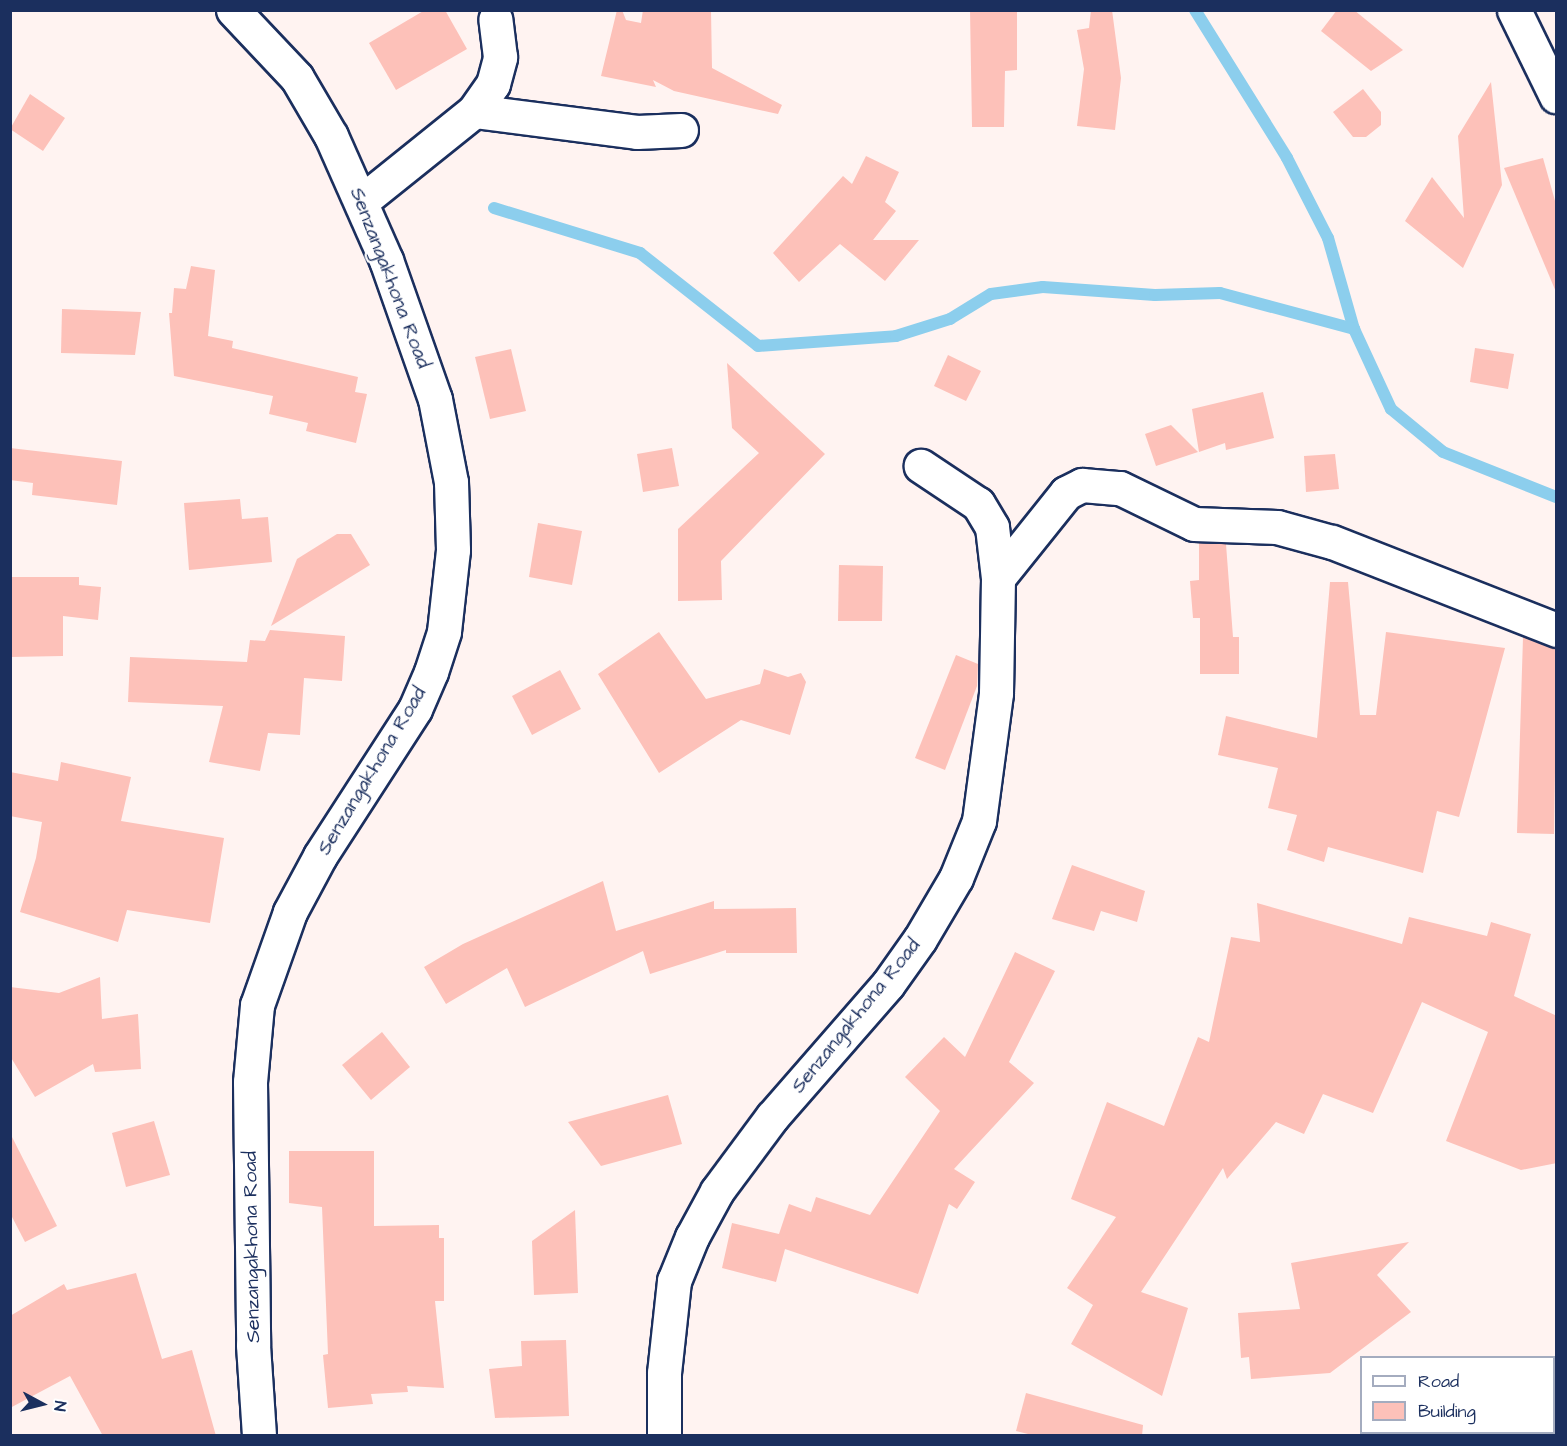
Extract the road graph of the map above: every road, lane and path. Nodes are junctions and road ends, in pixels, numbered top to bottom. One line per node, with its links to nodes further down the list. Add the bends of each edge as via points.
1 (233, 10): 7 (street, Senzangakhona Road, via 297,78)
2 (1514, 10): 4 (street)
3 (495, 19): 5 (street, via 500,57 493,84)
4 (1557, 96)
5 (474, 111): 6 (street, via 637,132); 7 (street)
6 (681, 130)
7 (362, 201): 11 (street, Senzangakhona Road, via 412,327 435,399 452,482 450,592 444,632 415,709 315,865 270,960 257,1005 250,1082 253,1346)
8 (921, 466): 9 (street, Senzangakhona Road, via 978,504 992,527)
9 (999, 578): 10 (street, via 1066,493 1082,485 1120,488 1194,524 1277,527 1332,542); 12 (street, Senzangakhona Road, via 996,693 979,821 956,878 920,939 888,984 772,1117 717,1191 692,1237 674,1281 664,1373)
10 (1557, 630)
11 (259, 1436)
12 (664, 1436)

